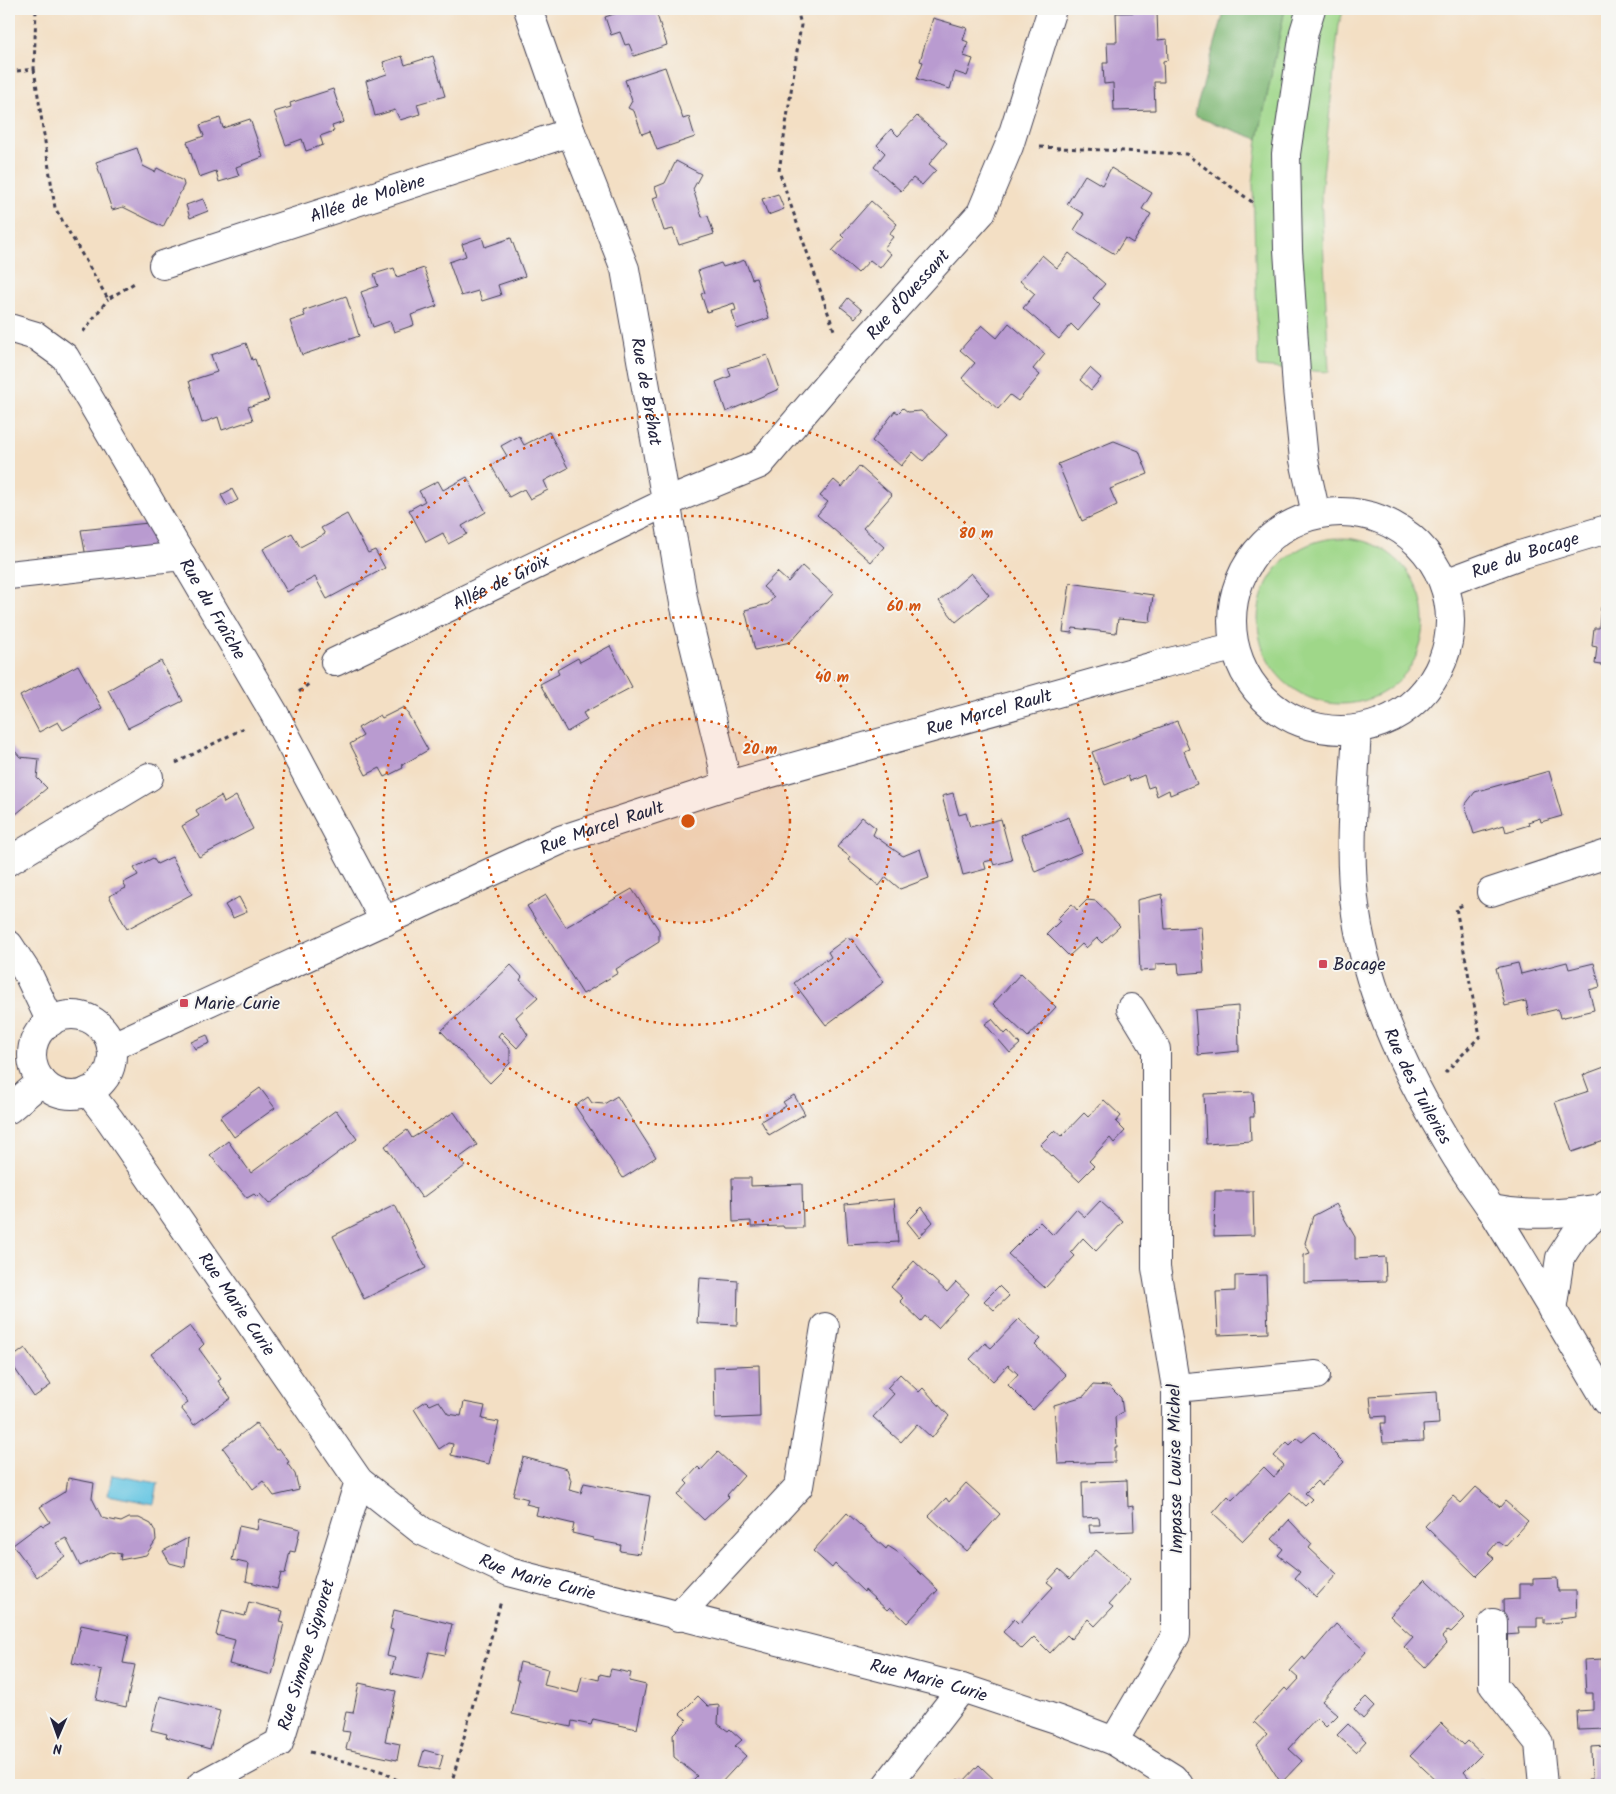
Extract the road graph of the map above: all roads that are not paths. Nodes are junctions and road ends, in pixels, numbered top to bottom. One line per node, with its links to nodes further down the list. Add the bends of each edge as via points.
1 (528, 9): 4 (street, Rue de Bréhat)
2 (1052, 9): 7 (street, Rue d'Ouessant, via 1009,146 981,213 760,464)
3 (1311, 9): 8 (street, via 1304,32 1286,154 1287,228 1298,407 1304,460)
4 (571, 132): 5 (street, Allée de Molène); 7 (street, Rue de Bréhat, via 625,269)
5 (163, 265)
6 (9, 328): 10 (street, Rue du Fraîche, via 36,336 65,357)
7 (665, 503): 14 (street, Allée de Groix); 17 (street, Rue de Bréhat)
8 (1316, 514): 12 (street, via 1356,512 1394,524 1424,548); 13 (street, via 1277,532 1247,563 1232,604)
9 (1607, 529): 12 (street, Rue du Bocage, via 1520,555)
10 (182, 556): 11 (street); 21 (street, Rue du Fraîche, via 274,713)
11 (9, 575)
12 (1445, 583): 15 (street, via 1452,621 1444,660 1424,693 1394,717)
13 (1234, 647): 15 (street, via 1251,684 1279,712 1316,728); 17 (street, Rue Marcel Rault, via 1161,664)
14 (335, 662)
15 (1357, 729): 30 (street, Rue des Tuileries, via 1350,868 1365,960 1386,1021 1422,1097)
16 (149, 777): 19 (street)
17 (725, 786): 21 (street, Rue Marcel Rault, via 562,839)
18 (1607, 854): 20 (street)
19 (9, 861)
20 (1491, 892)
21 (384, 922): 25 (street, Rue Marcel Rault)
22 (9, 945): 24 (street, via 28,974)
23 (1131, 1008): 34 (street, Impasse Louise Michel, via 1156,1049 1156,1268)
24 (51, 1022): 25 (street, via 72,1015 85,1017 102,1029); 26 (street, via 38,1034 33,1046 34,1064)
25 (111, 1047): 27 (street, via 112,1061 107,1074)
26 (42, 1081): 27 (street, via 63,1094); 28 (street)
27 (88, 1092): 36 (street, Rue Marie Curie)
28 (9, 1109)
29 (1604, 1206): 30 (street, via 1553,1215 1516,1214); 31 (street, via 1575,1235 1560,1258)
30 (1491, 1209): 31 (street, Rue des Tuileries)
31 (1552, 1310): 35 (street, Rue des Tuileries)
32 (825, 1327): 37 (street, via 799,1486)
33 (1316, 1374): 34 (street)
34 (1176, 1388): 40 (street, Impasse Louise Michel, via 1176,1635)
35 (1607, 1401)
36 (359, 1481): 37 (street, Rue Marie Curie, via 422,1531 509,1572); 41 (street, Rue Simone Signoret, via 279,1743)
37 (678, 1617): 39 (street, Rue Marie Curie)
38 (1493, 1623): 44 (street, via 1493,1685 1539,1743)
39 (962, 1688): 40 (street, Rue Marie Curie); 42 (street)
40 (1114, 1741): 43 (street, Rue Marie Curie)
41 (201, 1785)
42 (887, 1785)
43 (1179, 1785)
44 (1543, 1785)

